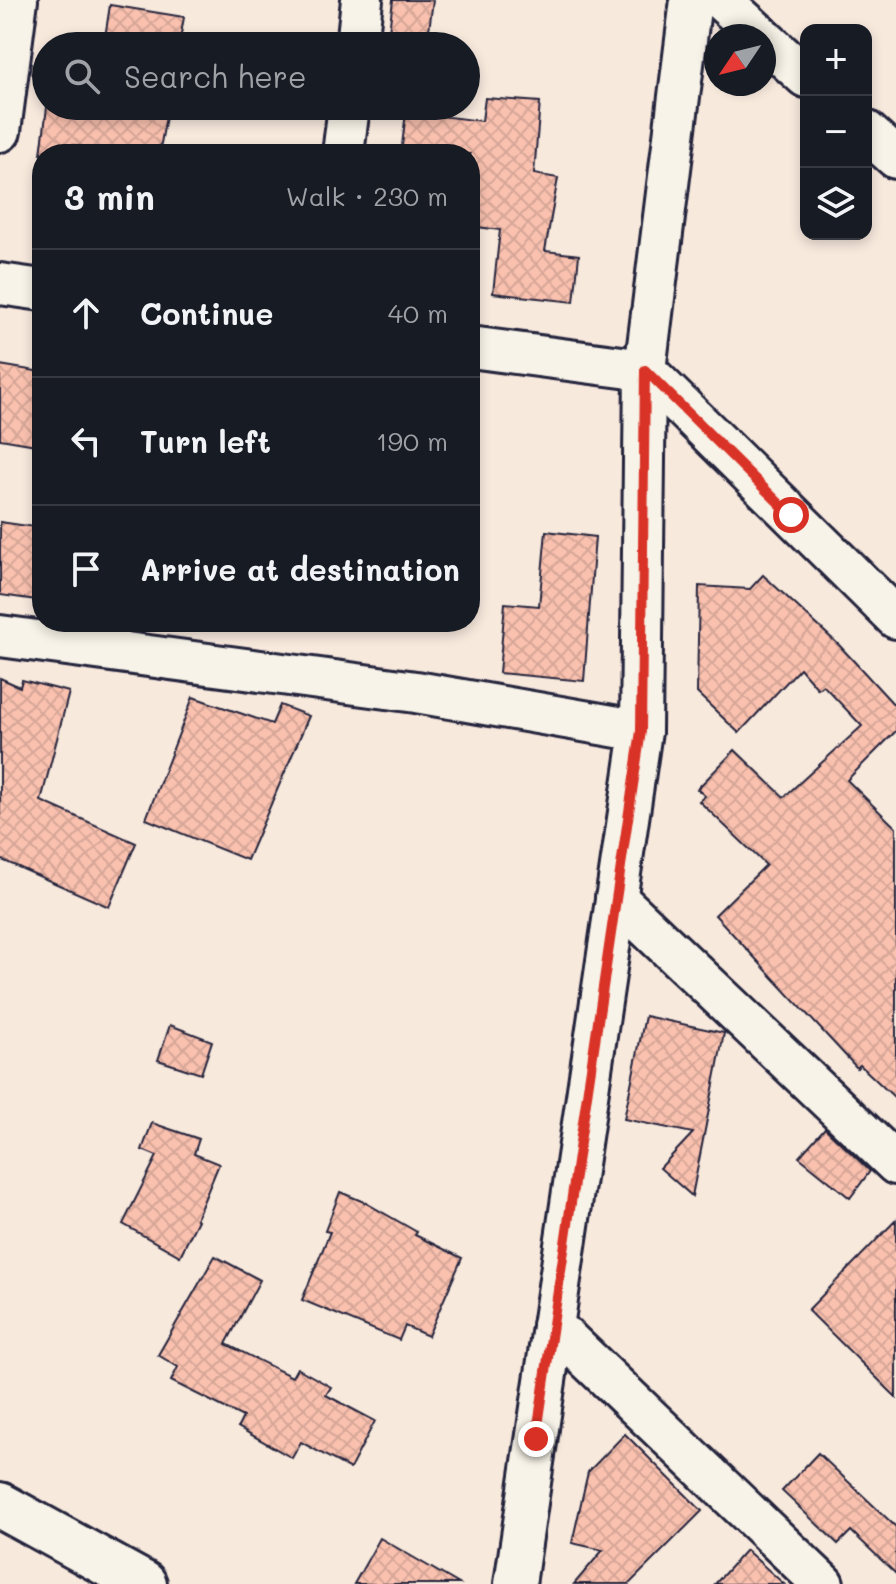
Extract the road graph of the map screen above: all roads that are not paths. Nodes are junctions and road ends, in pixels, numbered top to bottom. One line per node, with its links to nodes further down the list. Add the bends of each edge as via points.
1 (17, 0): 10 (street)
2 (362, 0): 6 (street)
3 (691, 0): 17 (street)
4 (721, 0): 5 (street)
5 (748, 24)
6 (359, 32)
7 (776, 50): 8 (street)
8 (800, 72)
9 (347, 120): 12 (street)
10 (0, 131)
11 (872, 136): 13 (street)
12 (344, 144)
13 (896, 158)
14 (0, 284): 15 (street)
15 (32, 289)
16 (480, 348): 17 (street)
17 (645, 370): 18 (street); 21 (street)
18 (896, 618)
19 (0, 636): 20 (street)
20 (134, 638): 21 (street)
21 (641, 731): 22 (street)
22 (616, 898): 23 (street); 24 (street)
23 (896, 1164)
24 (553, 1326): 27 (street); 28 (street)
25 (0, 1505): 26 (street)
26 (144, 1584)
27 (515, 1584)
28 (823, 1584)

